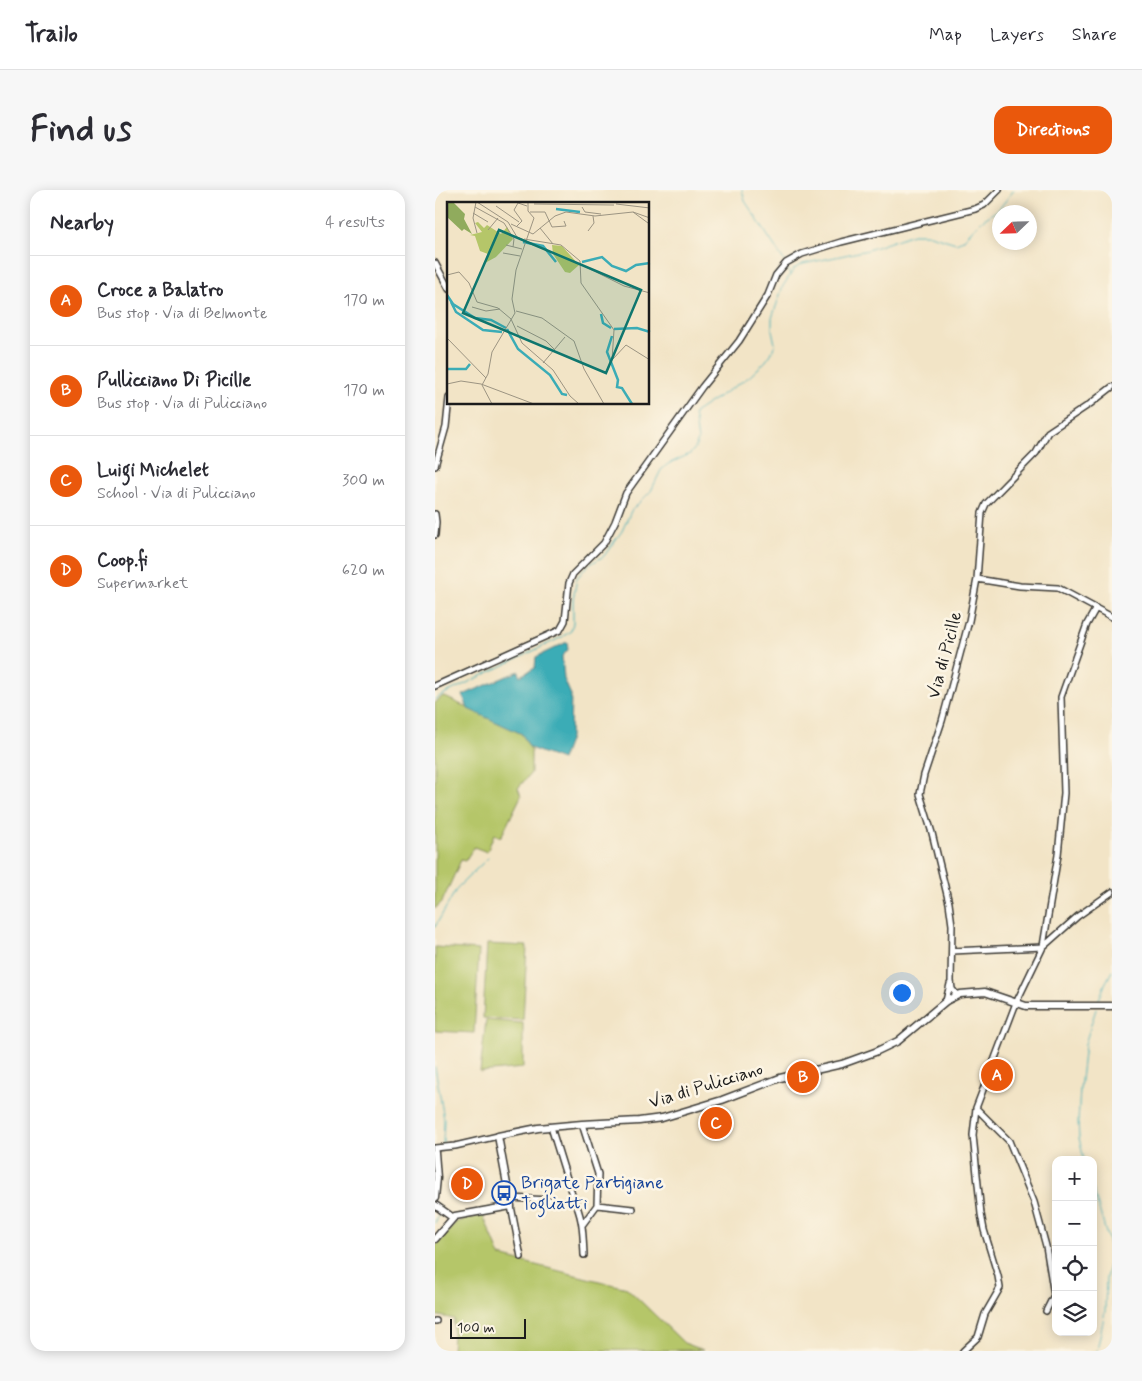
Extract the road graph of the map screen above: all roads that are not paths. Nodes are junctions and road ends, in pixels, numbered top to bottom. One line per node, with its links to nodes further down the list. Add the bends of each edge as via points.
1 (999, 190): 12 (street, via 985,205 975,209 841,242 787,262 776,275 768,295 739,341 626,493 604,543 573,574 561,630)
2 (435, 263): 3 (street)
3 (447, 285)
4 (1112, 387): 9 (street, Via di Picille, via 1048,432 1036,453 986,504 981,513)
5 (448, 405): 6 (street)
6 (435, 466)
7 (435, 514): 8 (street)
8 (435, 535)
9 (977, 579): 10 (street, via 1058,588); 15 (street, Via di Picille, via 963,646 920,794 933,833 949,903)
10 (1096, 608): 11 (street); 14 (street, via 1087,624 1061,697 1064,793)
11 (1112, 617)
12 (435, 686)
13 (1112, 892): 14 (street)
14 (1043, 947): 15 (street); 19 (street)
15 (951, 951): 16 (street, Via di Picille)
16 (951, 981): 17 (street, Via di Picille); 18 (street, Via di Picille)
17 (957, 995): 18 (street, Via di Pulicciano); 19 (street, Via di Pulicciano, via 985,992)
18 (946, 1001): 22 (street, Via di Pulicciano, via 898,1041 855,1060 780,1078 662,1118)
19 (1016, 1003): 20 (street, Via di Pulicciano, via 1026,1006); 21 (street)
20 (1112, 1006)
21 (976, 1108): 39 (street, via 1009,1141 1033,1202 1046,1246 1054,1295); 40 (street, via 973,1135 981,1214 1000,1288 985,1314 978,1337)
22 (582, 1124): 23 (street, Via di Pulicciano); 31 (street, via 598,1174)
23 (551, 1127): 24 (street, Via di Pulicciano); 35 (street)
24 (498, 1136): 25 (street, Via di Pulicciano); 28 (street)
25 (435, 1148)
26 (435, 1152): 27 (street)
27 (435, 1198)
28 (509, 1198): 29 (street); 32 (street)
29 (550, 1200)
30 (435, 1205): 34 (street)
31 (597, 1205): 33 (street); 35 (street)
32 (511, 1206): 34 (street); 38 (street)
33 (633, 1209)
34 (452, 1217): 36 (street)
35 (583, 1224): 37 (street)
36 (435, 1239)
37 (584, 1255)
38 (521, 1257)
39 (1046, 1311)
40 (963, 1351)

